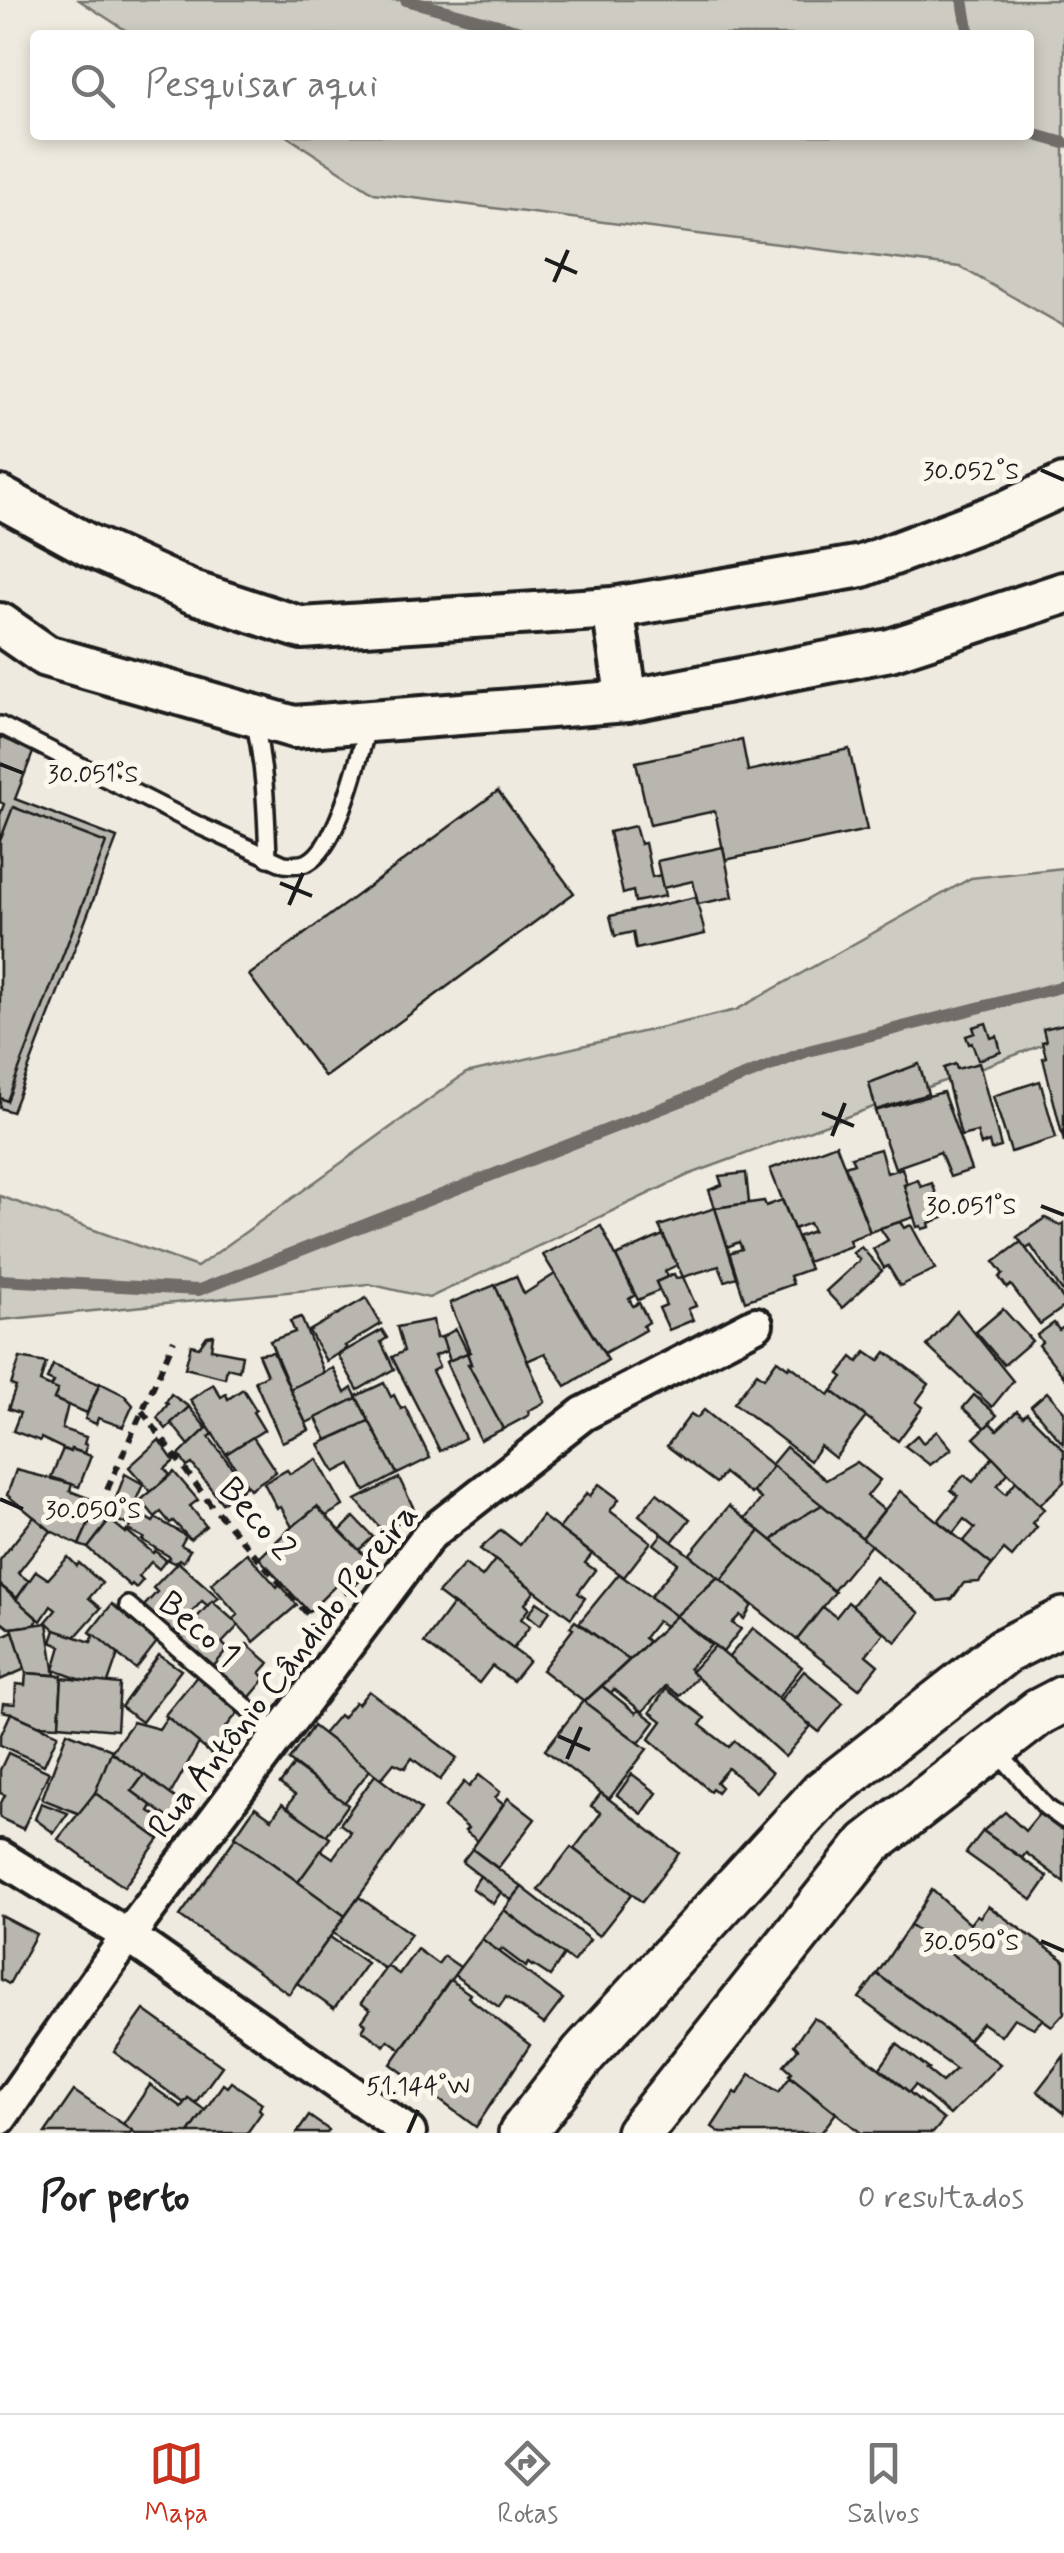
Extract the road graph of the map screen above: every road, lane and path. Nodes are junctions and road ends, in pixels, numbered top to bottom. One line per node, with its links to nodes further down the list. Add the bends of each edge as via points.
1 (1064, 484): 4 (street, via 862,566)
2 (0, 497): 4 (street, via 192,592 302,628)
3 (1064, 593): 6 (street, via 890,650)
4 (612, 608): 6 (street)
5 (0, 624): 7 (street, via 46,656)
6 (627, 701): 8 (street)
7 (254, 717): 8 (street, via 294,727); 10 (lane, via 264,761)
8 (370, 721): 10 (lane, via 336,826 318,854 296,865)
9 (0, 726): 10 (lane)
10 (268, 858)
11 (756, 1324): 17 (street, Rua Antônio Cândido Pereira, via 583,1414 430,1534)
12 (174, 1340): 13 (path)
13 (142, 1411): 14 (path); 17 (path, Beco 2, via 211,1505)
14 (107, 1490)
15 (128, 1605): 19 (lane, Beco 1)
16 (1064, 1621): 25 (main road, via 1004,1651 822,1794 584,2053)
17 (341, 1652): 19 (street, Rua Antônio Cândido Pereira)
18 (1064, 1698): 20 (main road)
19 (279, 1735): 23 (street, Rua Antônio Cândido Pereira)
20 (994, 1748): 21 (lane); 27 (main road, via 868,1844)
21 (1064, 1820)
22 (0, 1856): 23 (street)
23 (128, 1936): 24 (street, Rua Antônio Cândido Pereira); 26 (street)
24 (0, 2118)
25 (531, 2126)
26 (410, 2133)
27 (640, 2133)

